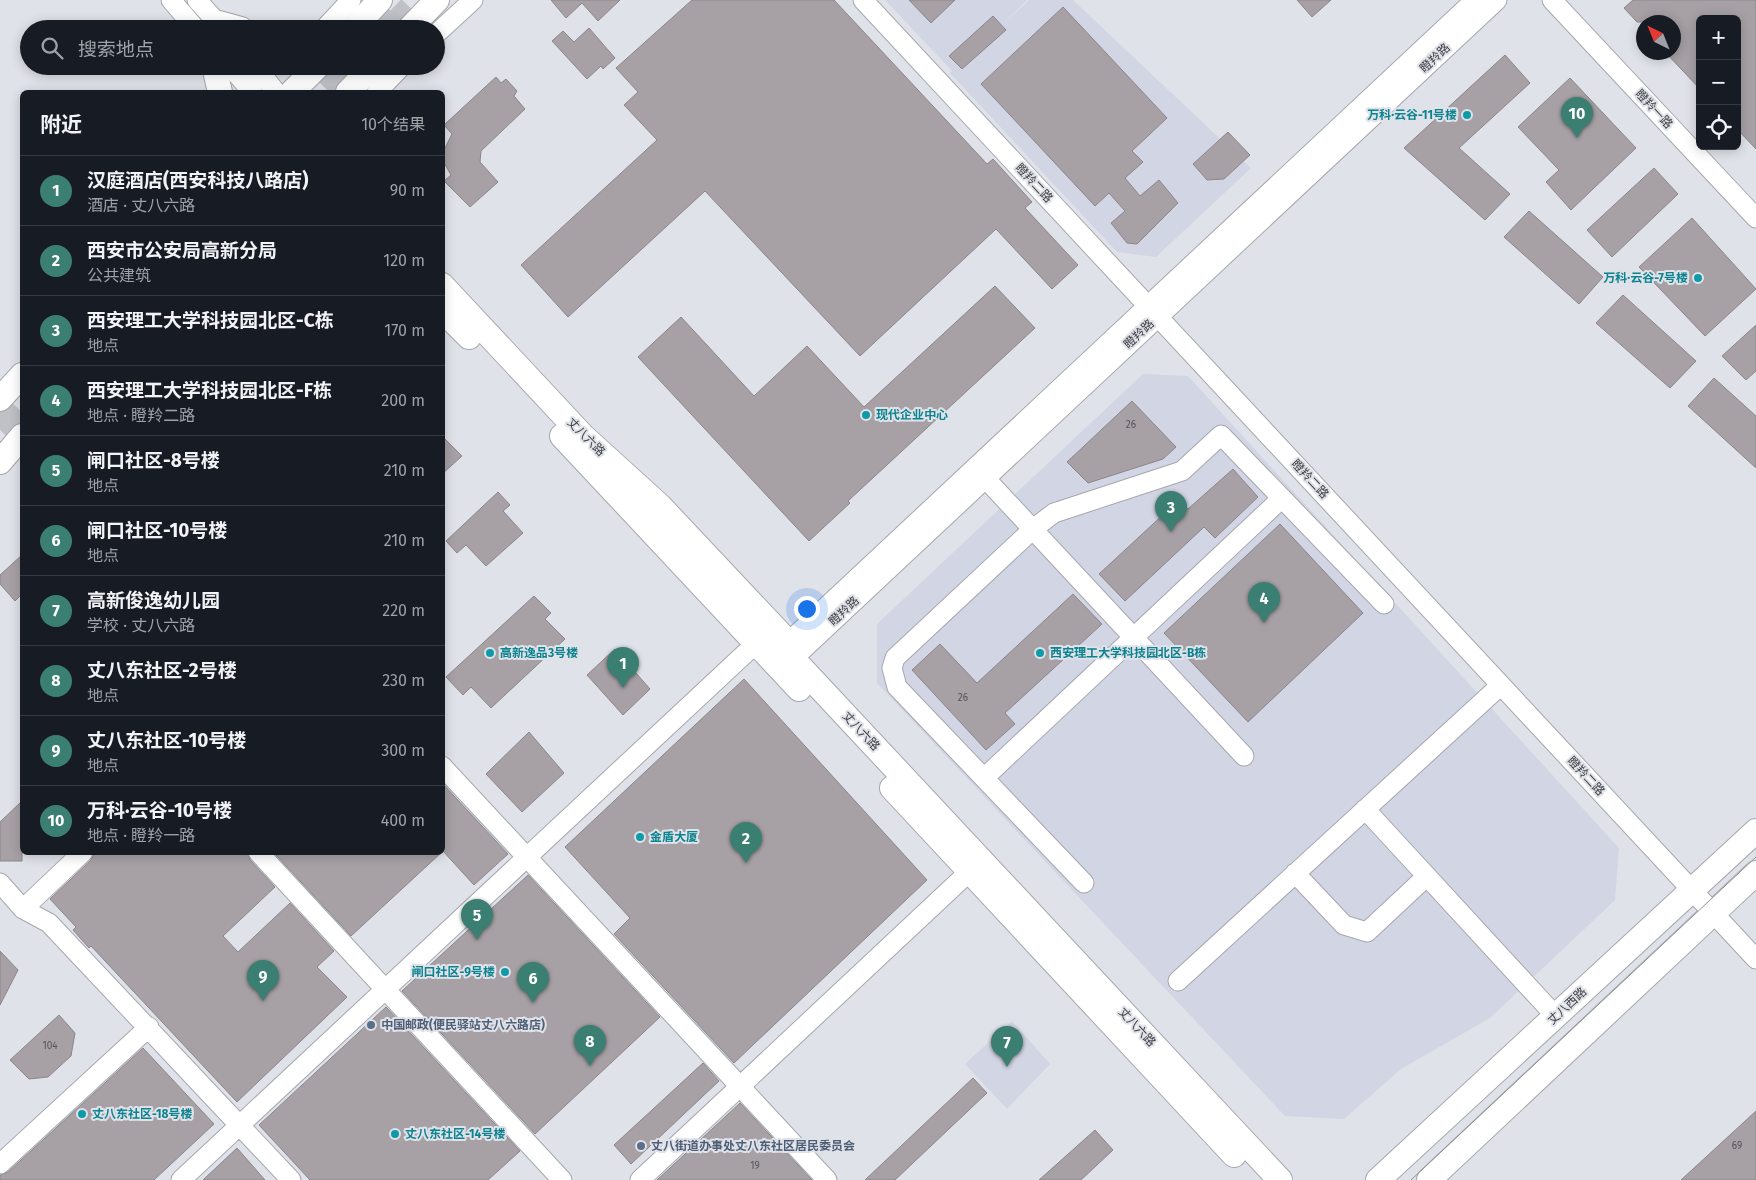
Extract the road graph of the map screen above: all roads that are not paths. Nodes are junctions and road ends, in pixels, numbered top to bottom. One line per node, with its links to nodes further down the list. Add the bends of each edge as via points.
1 (170, 0): 11 (street)
2 (197, 0): 12 (street)
3 (380, 0): 10 (main road)
4 (473, 0): 14 (street)
5 (863, 0): 31 (street, 瞪羚二路)
6 (1474, 0): 31 (street, 瞪羚路)
7 (1497, 0): 31 (street, 瞪羚路)
8 (1552, 0): 29 (street, 瞪羚一路)
9 (434, 1): 13 (main road)
10 (356, 15)
11 (207, 20)
12 (214, 20)
13 (418, 20)
14 (445, 26)
15 (216, 75): 22 (main road)
16 (238, 75): 23 (street)
17 (262, 75): 24 (street)
18 (309, 75): 25 (main road)
19 (365, 75): 26 (main road)
20 (371, 75): 27 (main road)
21 (394, 75): 28 (street)
22 (220, 90)
23 (250, 90)
24 (274, 90)
25 (294, 90)
26 (350, 90)
27 (367, 90)
28 (380, 90)
29 (1756, 218)
30 (445, 288): 42 (main road, 丈八六路, via 583,436 660,506)
31 (1153, 311): 37 (street, 瞪羚路); 42 (street, 瞪羚路); 43 (street, 瞪羚二路)
32 (445, 313): 42 (main road, 丈八六路)
33 (20, 377): 34 (main road)
34 (0, 399)
35 (20, 438): 36 (main road)
36 (0, 462)
37 (985, 478): 39 (street); 42 (street, 瞪羚路)
38 (1282, 498): 39 (street, via 1221,434 1182,471 1054,513); 40 (street); 41 (street)
39 (1033, 529): 41 (street); 46 (street, via 895,658 892,668 897,687)
40 (1384, 604)
41 (1134, 637): 44 (street); 46 (street)
42 (777, 650): 51 (street); 52 (main road, 丈八六路); 75 (main road, 丈八六路)
43 (1501, 685): 47 (street); 58 (street, 瞪羚二路)
44 (1244, 756)
45 (445, 769): 51 (street)
46 (984, 778): 57 (street)
47 (1365, 809): 53 (street); 55 (street)
48 (1756, 831): 58 (main road, 丈八西路)
49 (80, 855): 59 (street)
50 (261, 855): 63 (street)
51 (528, 858): 63 (street); 66 (street)
52 (969, 872): 66 (street); 74 (main road, 丈八六路)
53 (1295, 872): 55 (street, via 1344,925 1366,932); 62 (street)
54 (1756, 873): 60 (main road)
55 (1427, 876): 64 (street)
56 (0, 883): 59 (street)
57 (1084, 883)
58 (1692, 891): 60 (street, 瞪羚二路); 76 (main road, 丈八西路)
59 (23, 909): 65 (street, via 49,923)
60 (1714, 913): 61 (street, 瞪羚二路); 77 (main road)
61 (1756, 959)
62 (1178, 981)
63 (387, 989): 67 (street); 71 (street)
64 (1550, 1010)
65 (149, 1027): 67 (street); 68 (street)
66 (739, 1086): 72 (street); 73 (street)
67 (241, 1125): 69 (street); 70 (street)
68 (0, 1164)
69 (181, 1180)
70 (290, 1180)
71 (562, 1180)
72 (640, 1180)
73 (827, 1180)
74 (1257, 1180)
75 (1280, 1180)
76 (1378, 1180)
77 (1429, 1180)

